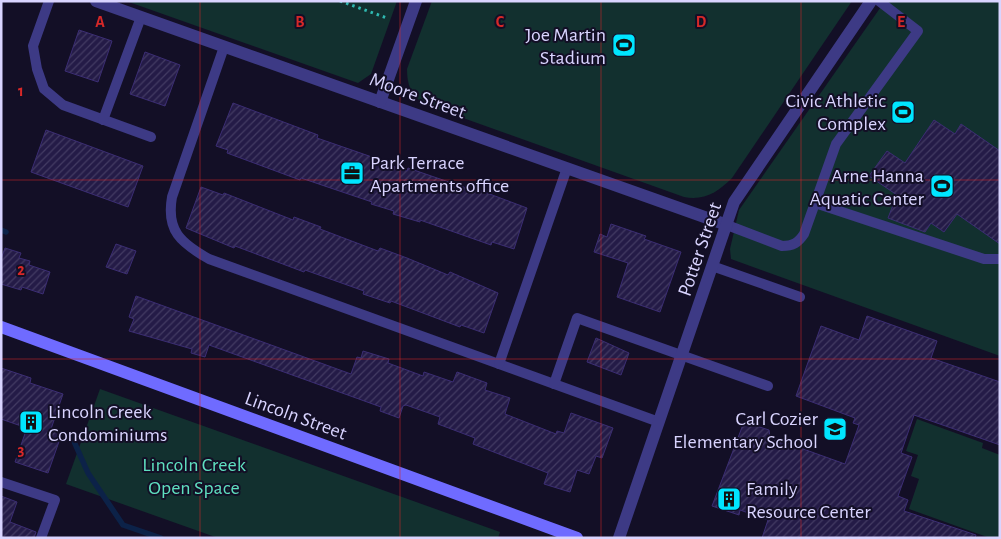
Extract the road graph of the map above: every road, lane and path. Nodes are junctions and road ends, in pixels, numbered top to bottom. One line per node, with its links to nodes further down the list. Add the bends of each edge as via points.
1 (49, 1): 11 (lane, via 33,46 44,89 63,106)
2 (96, 1): 7 (street, Moore Street)
3 (340, 1): 8 (path)
4 (416, 1): 10 (street)
5 (871, 1): 15 (street, Potter Street, via 734,202)
6 (879, 1): 14 (lane, via 918,30 836,144)
7 (141, 17): 9 (street, Moore Street); 11 (lane)
8 (387, 18)
9 (224, 46): 10 (street, Moore Street); 21 (lane, via 172,197 169,215 176,234 210,259)
10 (380, 102): 13 (street, Moore Street)
11 (103, 120): 12 (lane)
12 (151, 137)
13 (567, 168): 15 (street, Moore Street); 21 (lane)
14 (815, 203): 15 (lane, via 804,234 791,246 782,246); 16 (lane, via 984,259)
15 (727, 225): 17 (street, Potter Street)
16 (1000, 259)
17 (712, 266): 18 (lane); 20 (street, Potter Street)
18 (800, 297)
19 (1, 327): 27 (street, Lincoln Street)
20 (682, 356): 22 (lane, via 577,318); 23 (lane); 24 (street, Potter Street)
21 (499, 364): 22 (lane)
22 (554, 384): 24 (lane)
23 (768, 386)
24 (658, 422): 28 (street, Potter Street)
25 (1, 482): 26 (lane, via 55,500)
26 (41, 538)
27 (577, 538)
28 (619, 538)

